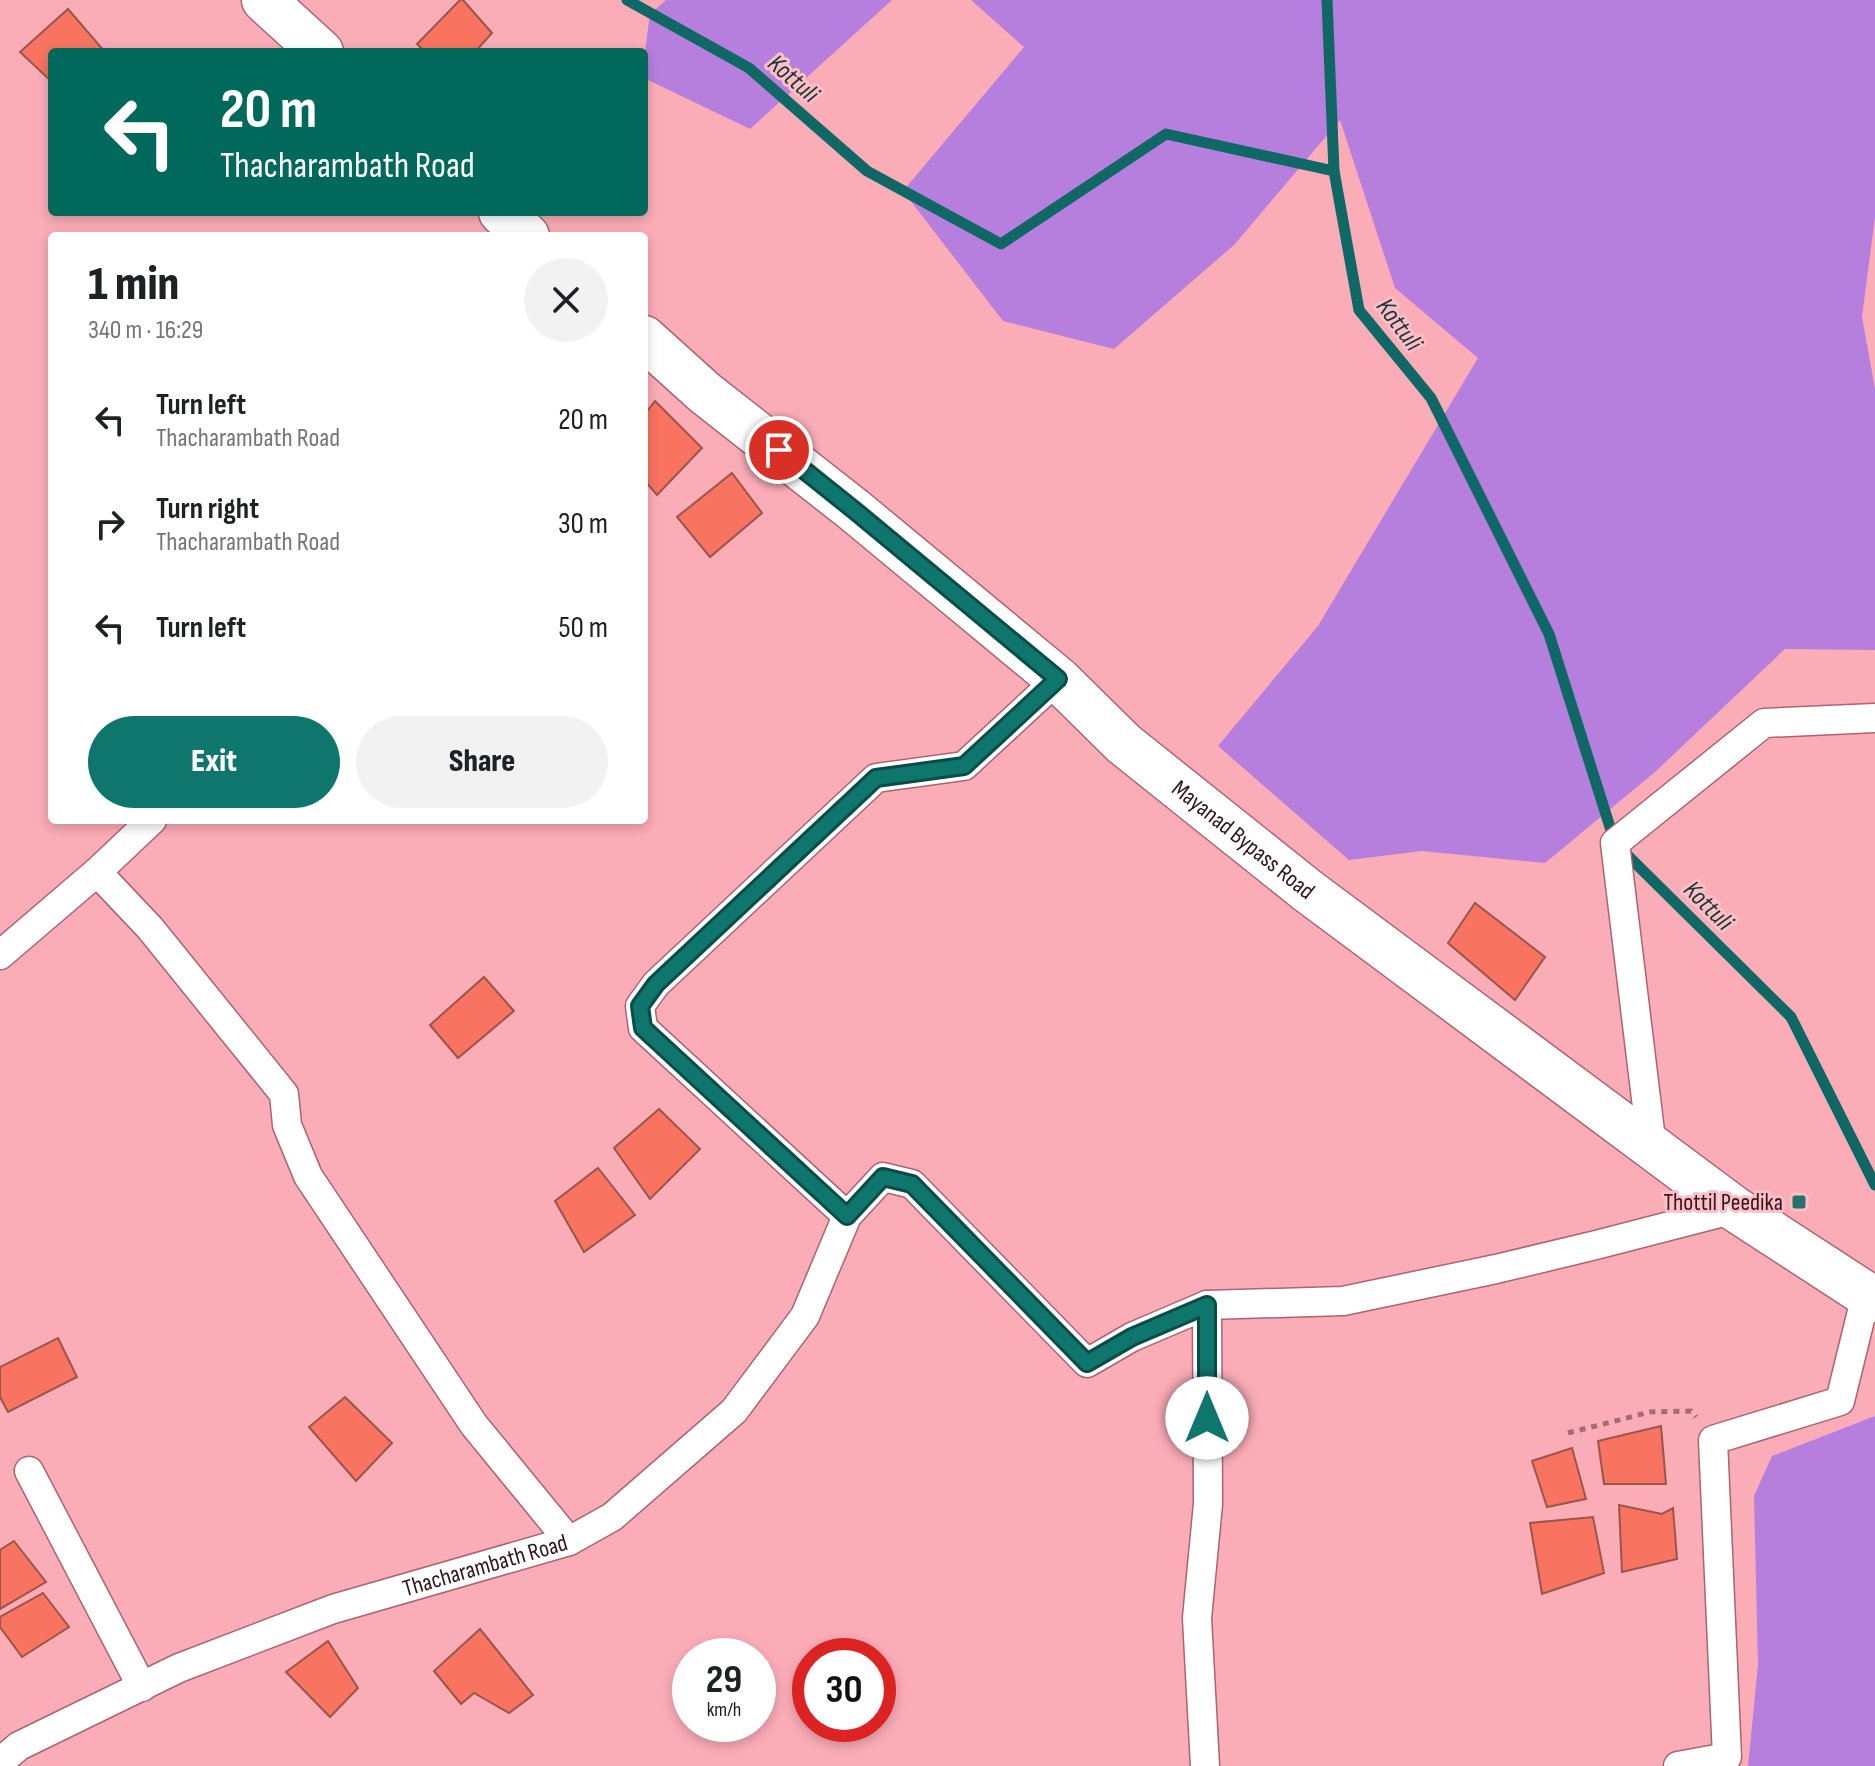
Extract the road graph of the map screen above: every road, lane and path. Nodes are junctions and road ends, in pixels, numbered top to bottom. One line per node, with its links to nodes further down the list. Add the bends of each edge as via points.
1 (264, 0): 2 (main road)
2 (317, 48)
3 (505, 216): 4 (main road)
4 (523, 232)
5 (648, 342): 6 (main road, Mayanad Bypass Road)
6 (1058, 679): 11 (main road, Mayanad Bypass Road, via 1124,744 1308,891); 13 (street, via 964,766 876,778 656,984 640,1006 643,1028)
7 (1875, 718): 11 (street, via 1764,723 1615,843)
8 (148, 824): 9 (street)
9 (97, 872): 10 (street); 19 (street, via 159,938 284,1094 287,1125 308,1176 474,1425)
10 (0, 955)
11 (1652, 1148): 12 (main road, Mayanad Bypass Road)
12 (1735, 1209): 14 (main road, Mayanad Bypass Road); 15 (street, via 1343,1301)
13 (847, 1216): 15 (street, Thacharambath Road, via 883,1177 912,1184 1087,1363); 19 (street, Thacharambath Road, via 805,1316 734,1411 612,1517)
14 (1871, 1297): 17 (street, via 1840,1401)
15 (1207, 1305): 23 (street, via 1208,1504 1197,1618)
16 (1568, 1433): 17 (path, via 1650,1412 1691,1411)
17 (1715, 1439): 22 (street, via 1727,1757)
18 (29, 1471): 20 (street)
19 (569, 1541): 20 (street, Thacharambath Road, via 333,1609)
20 (142, 1687): 21 (street, Thacharambath Road, via 19,1746)
21 (0, 1762)
22 (1687, 1764)
23 (1205, 1766)

